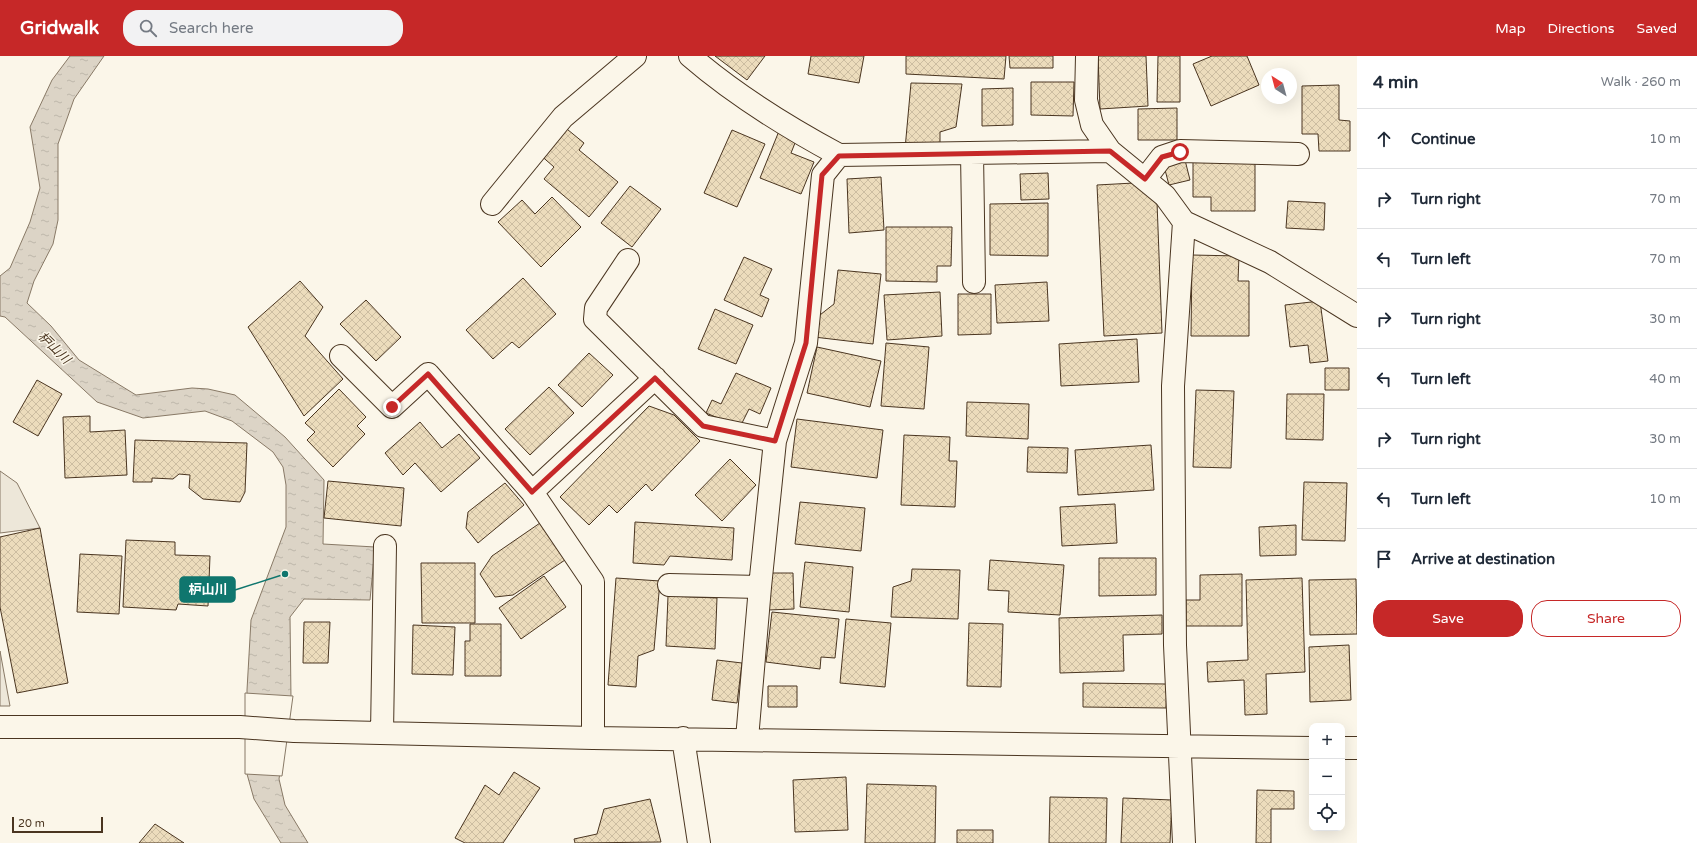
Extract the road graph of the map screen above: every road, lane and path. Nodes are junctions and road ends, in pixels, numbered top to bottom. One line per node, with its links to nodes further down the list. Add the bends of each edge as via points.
1 (635, 56): 9 (street, via 563,117)
2 (690, 56): 7 (street, via 714,77 789,127)
3 (1087, 56): 4 (street, via 1086,100 1092,125)
4 (1110, 151): 5 (street); 8 (street)
5 (972, 153): 7 (street); 12 (street)
6 (1298, 154): 8 (street, via 1180,152 1162,157)
7 (839, 156): 16 (street, via 822,175 806,343)
8 (1145, 179): 10 (street, via 1165,196)
9 (492, 204)
10 (1184, 222): 13 (street, via 1270,262); 26 (street, via 1173,386 1175,645)
11 (628, 260): 15 (street, via 596,308 594,319)
12 (974, 282)
13 (1357, 316)
14 (341, 356): 17 (street, via 392,407 428,374)
15 (655, 378): 16 (street, via 703,426); 17 (street)
16 (775, 441): 20 (street)
17 (532, 492): 23 (street, via 593,582)
18 (386, 546): 22 (street)
19 (669, 585): 20 (street)
20 (760, 587): 25 (street)
21 (0, 727): 22 (street, via 240,728)
22 (382, 733): 23 (street)
23 (593, 738): 24 (street)
24 (683, 738): 25 (street); 30 (street)
25 (747, 739): 26 (street)
26 (1180, 746): 27 (street); 31 (street)
27 (1309, 748)
28 (1345, 748): 29 (street)
29 (1357, 748)
30 (699, 843)
31 (1184, 843)

